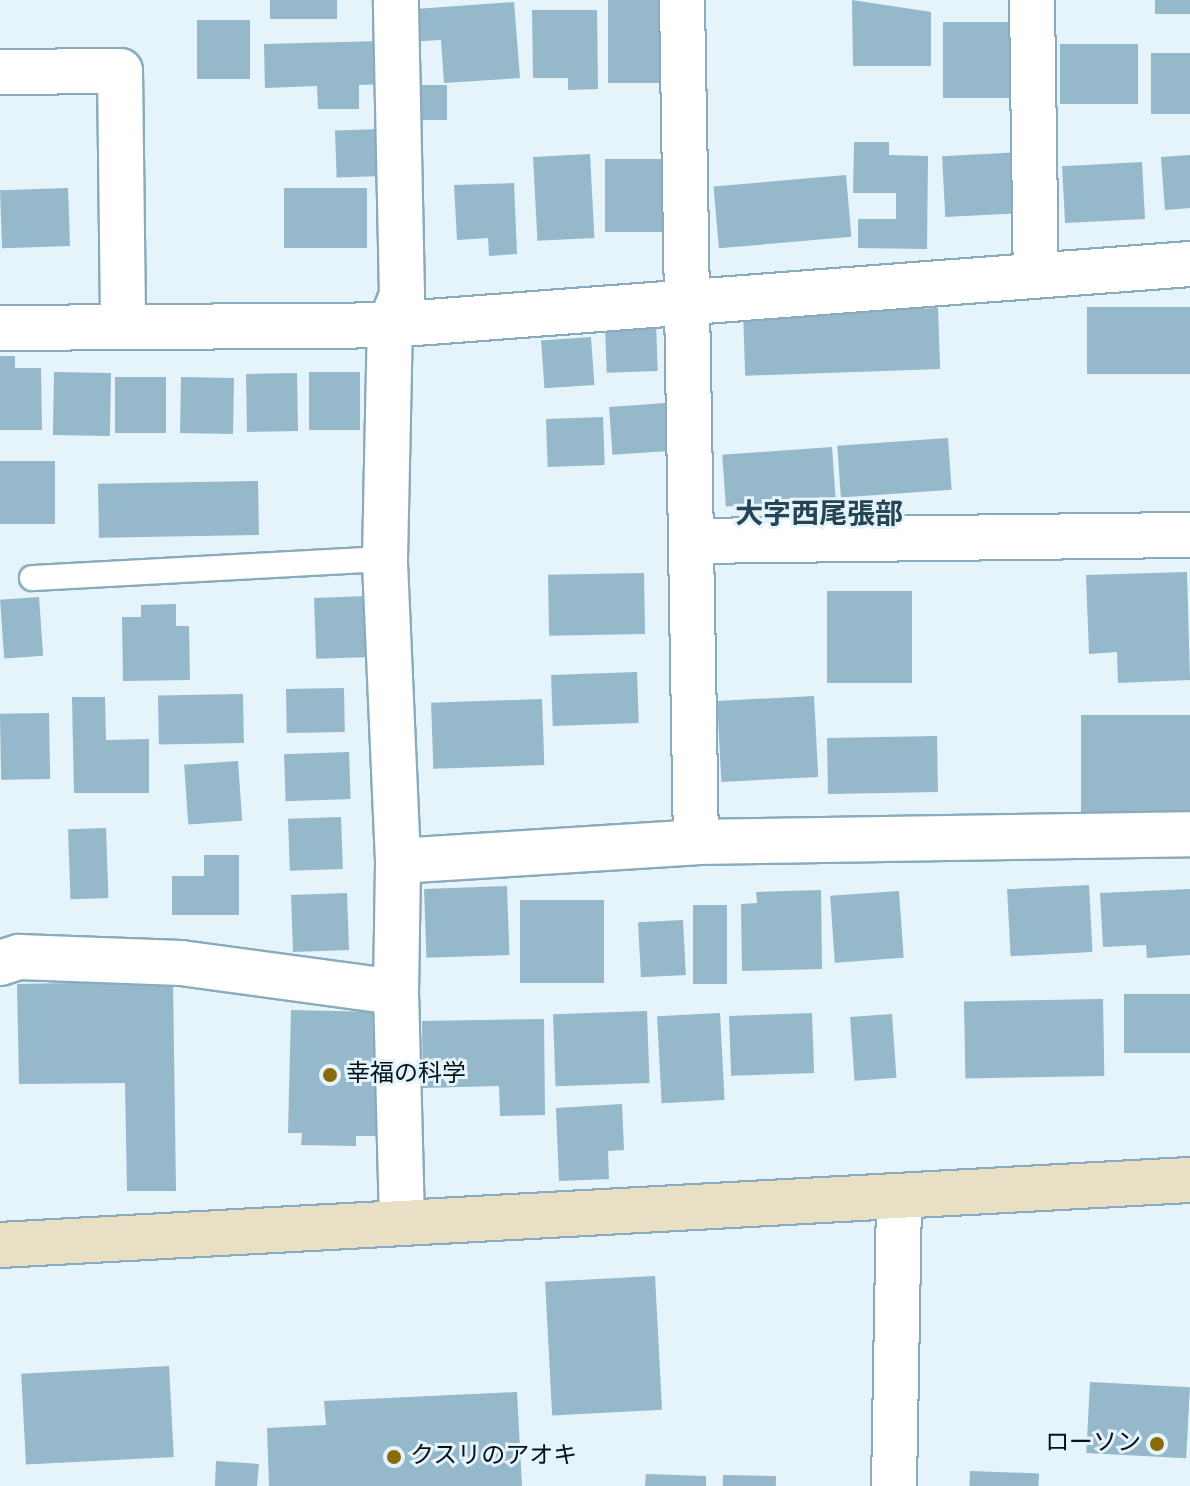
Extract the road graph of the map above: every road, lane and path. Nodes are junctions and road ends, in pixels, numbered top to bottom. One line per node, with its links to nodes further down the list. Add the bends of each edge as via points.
1 (396, 0): 8 (street, via 402,295)
2 (682, 0): 7 (street)
3 (1032, 0): 6 (street)
4 (0, 72): 9 (street, via 120,71)
5 (1190, 264): 6 (street)
6 (1036, 272): 7 (street)
7 (685, 305): 8 (street); 12 (street)
8 (390, 325): 9 (street); 13 (street)
9 (123, 327): 10 (street)
10 (0, 328)
11 (1190, 535): 12 (street)
12 (693, 541): 16 (street)
13 (385, 559): 14 (lane); 17 (street)
14 (32, 578)
15 (1190, 834): 16 (street)
16 (696, 842): 17 (street)
17 (398, 861): 19 (street)
18 (0, 963): 19 (street, via 19,957 181,963)
19 (396, 992): 22 (street)
20 (1190, 1180): 21 (street)
21 (899, 1200): 22 (street); 24 (street)
22 (402, 1222): 23 (street)
23 (0, 1245)
24 (894, 1486)

